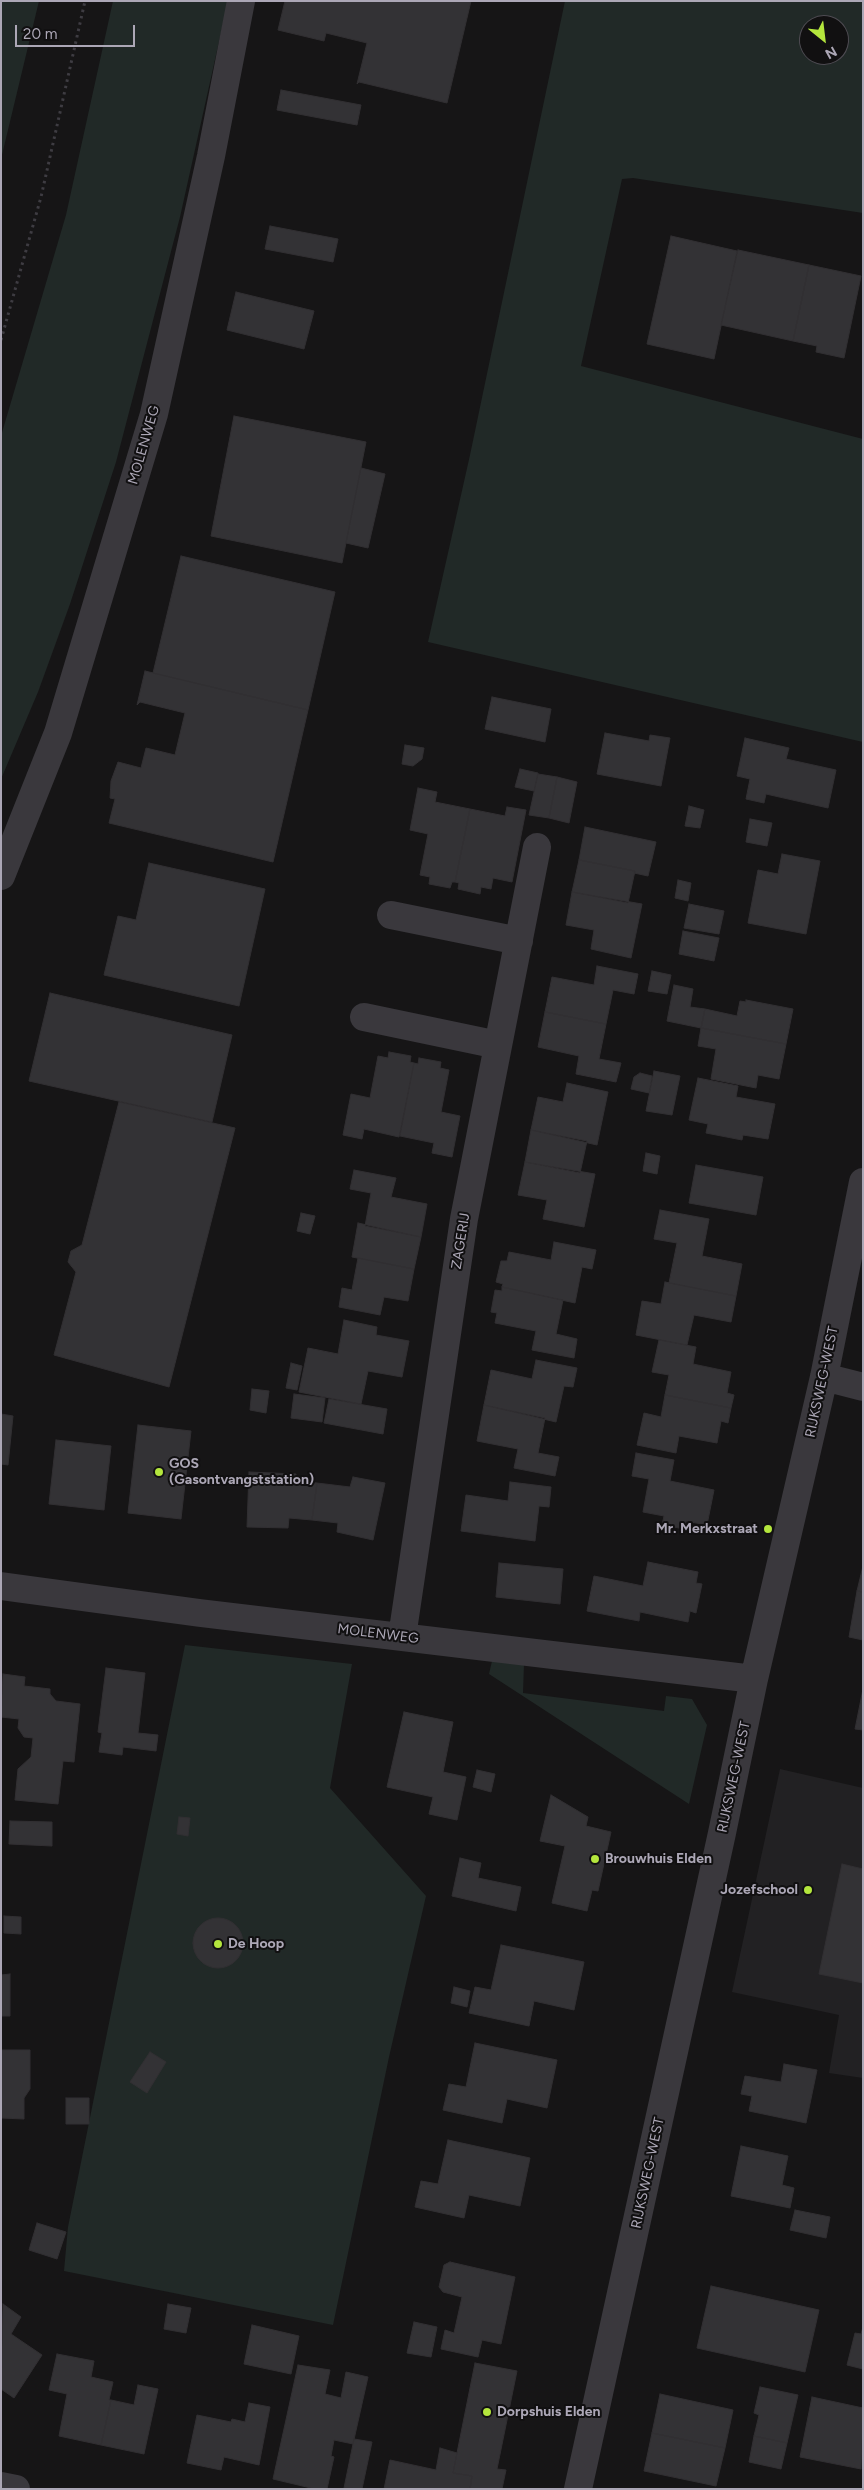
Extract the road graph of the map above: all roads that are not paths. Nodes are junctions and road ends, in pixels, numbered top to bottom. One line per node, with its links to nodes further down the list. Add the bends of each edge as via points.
1 (241, 1): 3 (street, MOLENWEG, via 211,156 154,414 58,733)
2 (537, 847): 5 (street, ZAGERIJ)
3 (1, 876)
4 (391, 914): 5 (street)
5 (519, 941): 7 (street, ZAGERIJ)
6 (364, 1017): 7 (street)
7 (498, 1045): 12 (street, ZAGERIJ, via 464,1219)
8 (863, 1182): 9 (street, RIJKSWEG-WEST)
9 (824, 1377): 10 (street); 13 (street, RIJKSWEG-WEST)
10 (863, 1387)
11 (1, 1586): 12 (street, MOLENWEG)
12 (402, 1637): 13 (street, MOLENWEG)
13 (754, 1679): 16 (street, RIJKSWEG-WEST)
14 (1, 2486): 15 (street)
15 (16, 2489)
16 (578, 2489)

